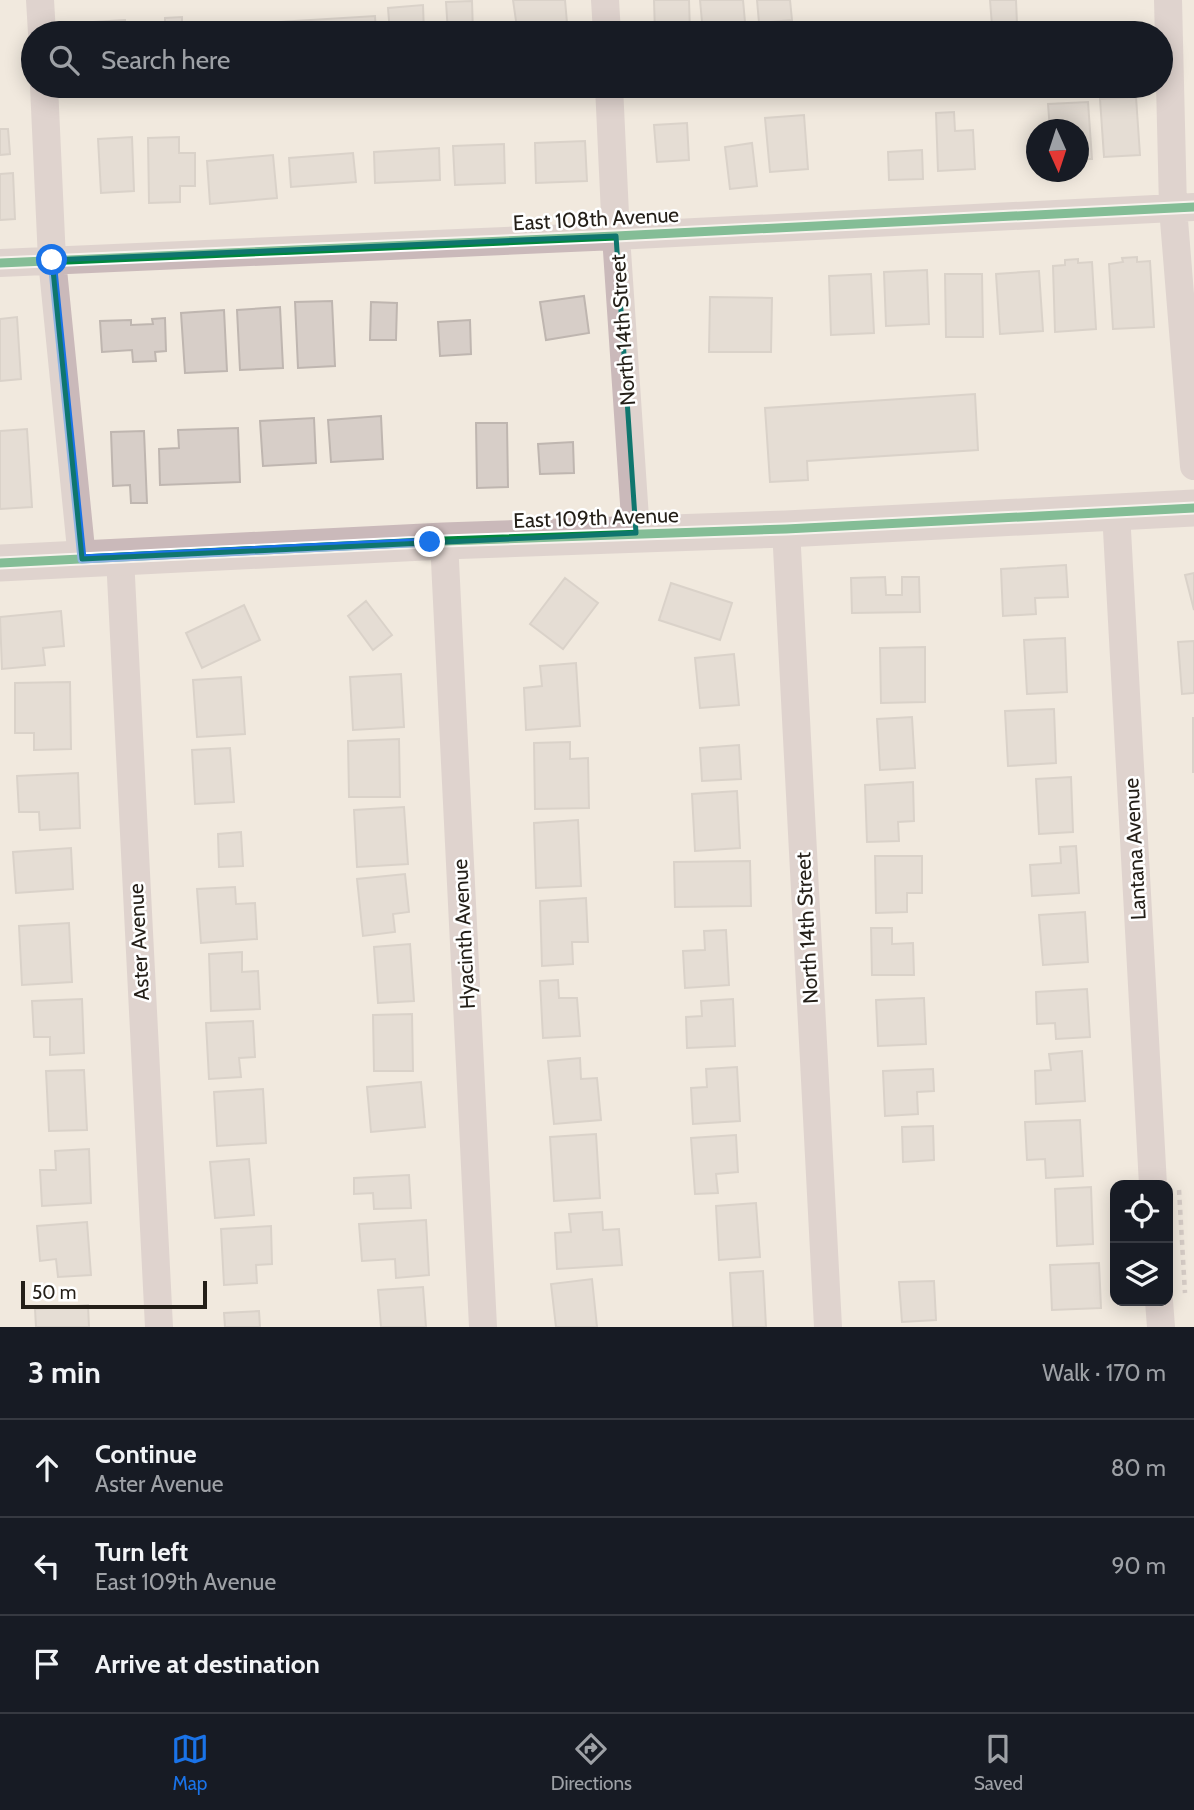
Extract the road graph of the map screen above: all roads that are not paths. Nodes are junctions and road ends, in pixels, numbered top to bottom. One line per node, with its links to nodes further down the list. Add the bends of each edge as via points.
1 (40, 0): 4 (street)
2 (605, 0): 5 (street)
3 (1168, 0): 6 (street)
4 (41, 21)
5 (606, 21)
6 (1170, 21)
7 (1173, 69): 10 (street)
8 (45, 98): 12 (street)
9 (610, 98): 11 (street, North 14th Street)
10 (1183, 208): 11 (street, East 108th Avenue); 14 (street)
11 (616, 236): 12 (street, East 108th Avenue); 18 (street, North 14th Street)
12 (52, 260): 13 (street, East 108th Avenue); 21 (street)
13 (0, 263)
14 (1194, 466)
15 (1194, 508): 16 (street, East 109th Avenue)
16 (1116, 512): 17 (street, East 109th Avenue); 23 (street, Lantana Avenue)
17 (786, 528): 18 (street, East 109th Avenue); 27 (street, North 14th Street)
18 (636, 533): 19 (street, East 109th Avenue)
19 (444, 541): 20 (street, East 109th Avenue); 26 (street, Hyacinth Avenue)
20 (120, 557): 21 (street, East 109th Avenue); 25 (street, Aster Avenue)
21 (82, 559): 22 (street, East 109th Avenue)
22 (0, 563)
23 (1153, 1180)
24 (1159, 1306): 28 (street)
25 (159, 1327)
26 (483, 1327)
27 (828, 1327)
28 (1161, 1327)

